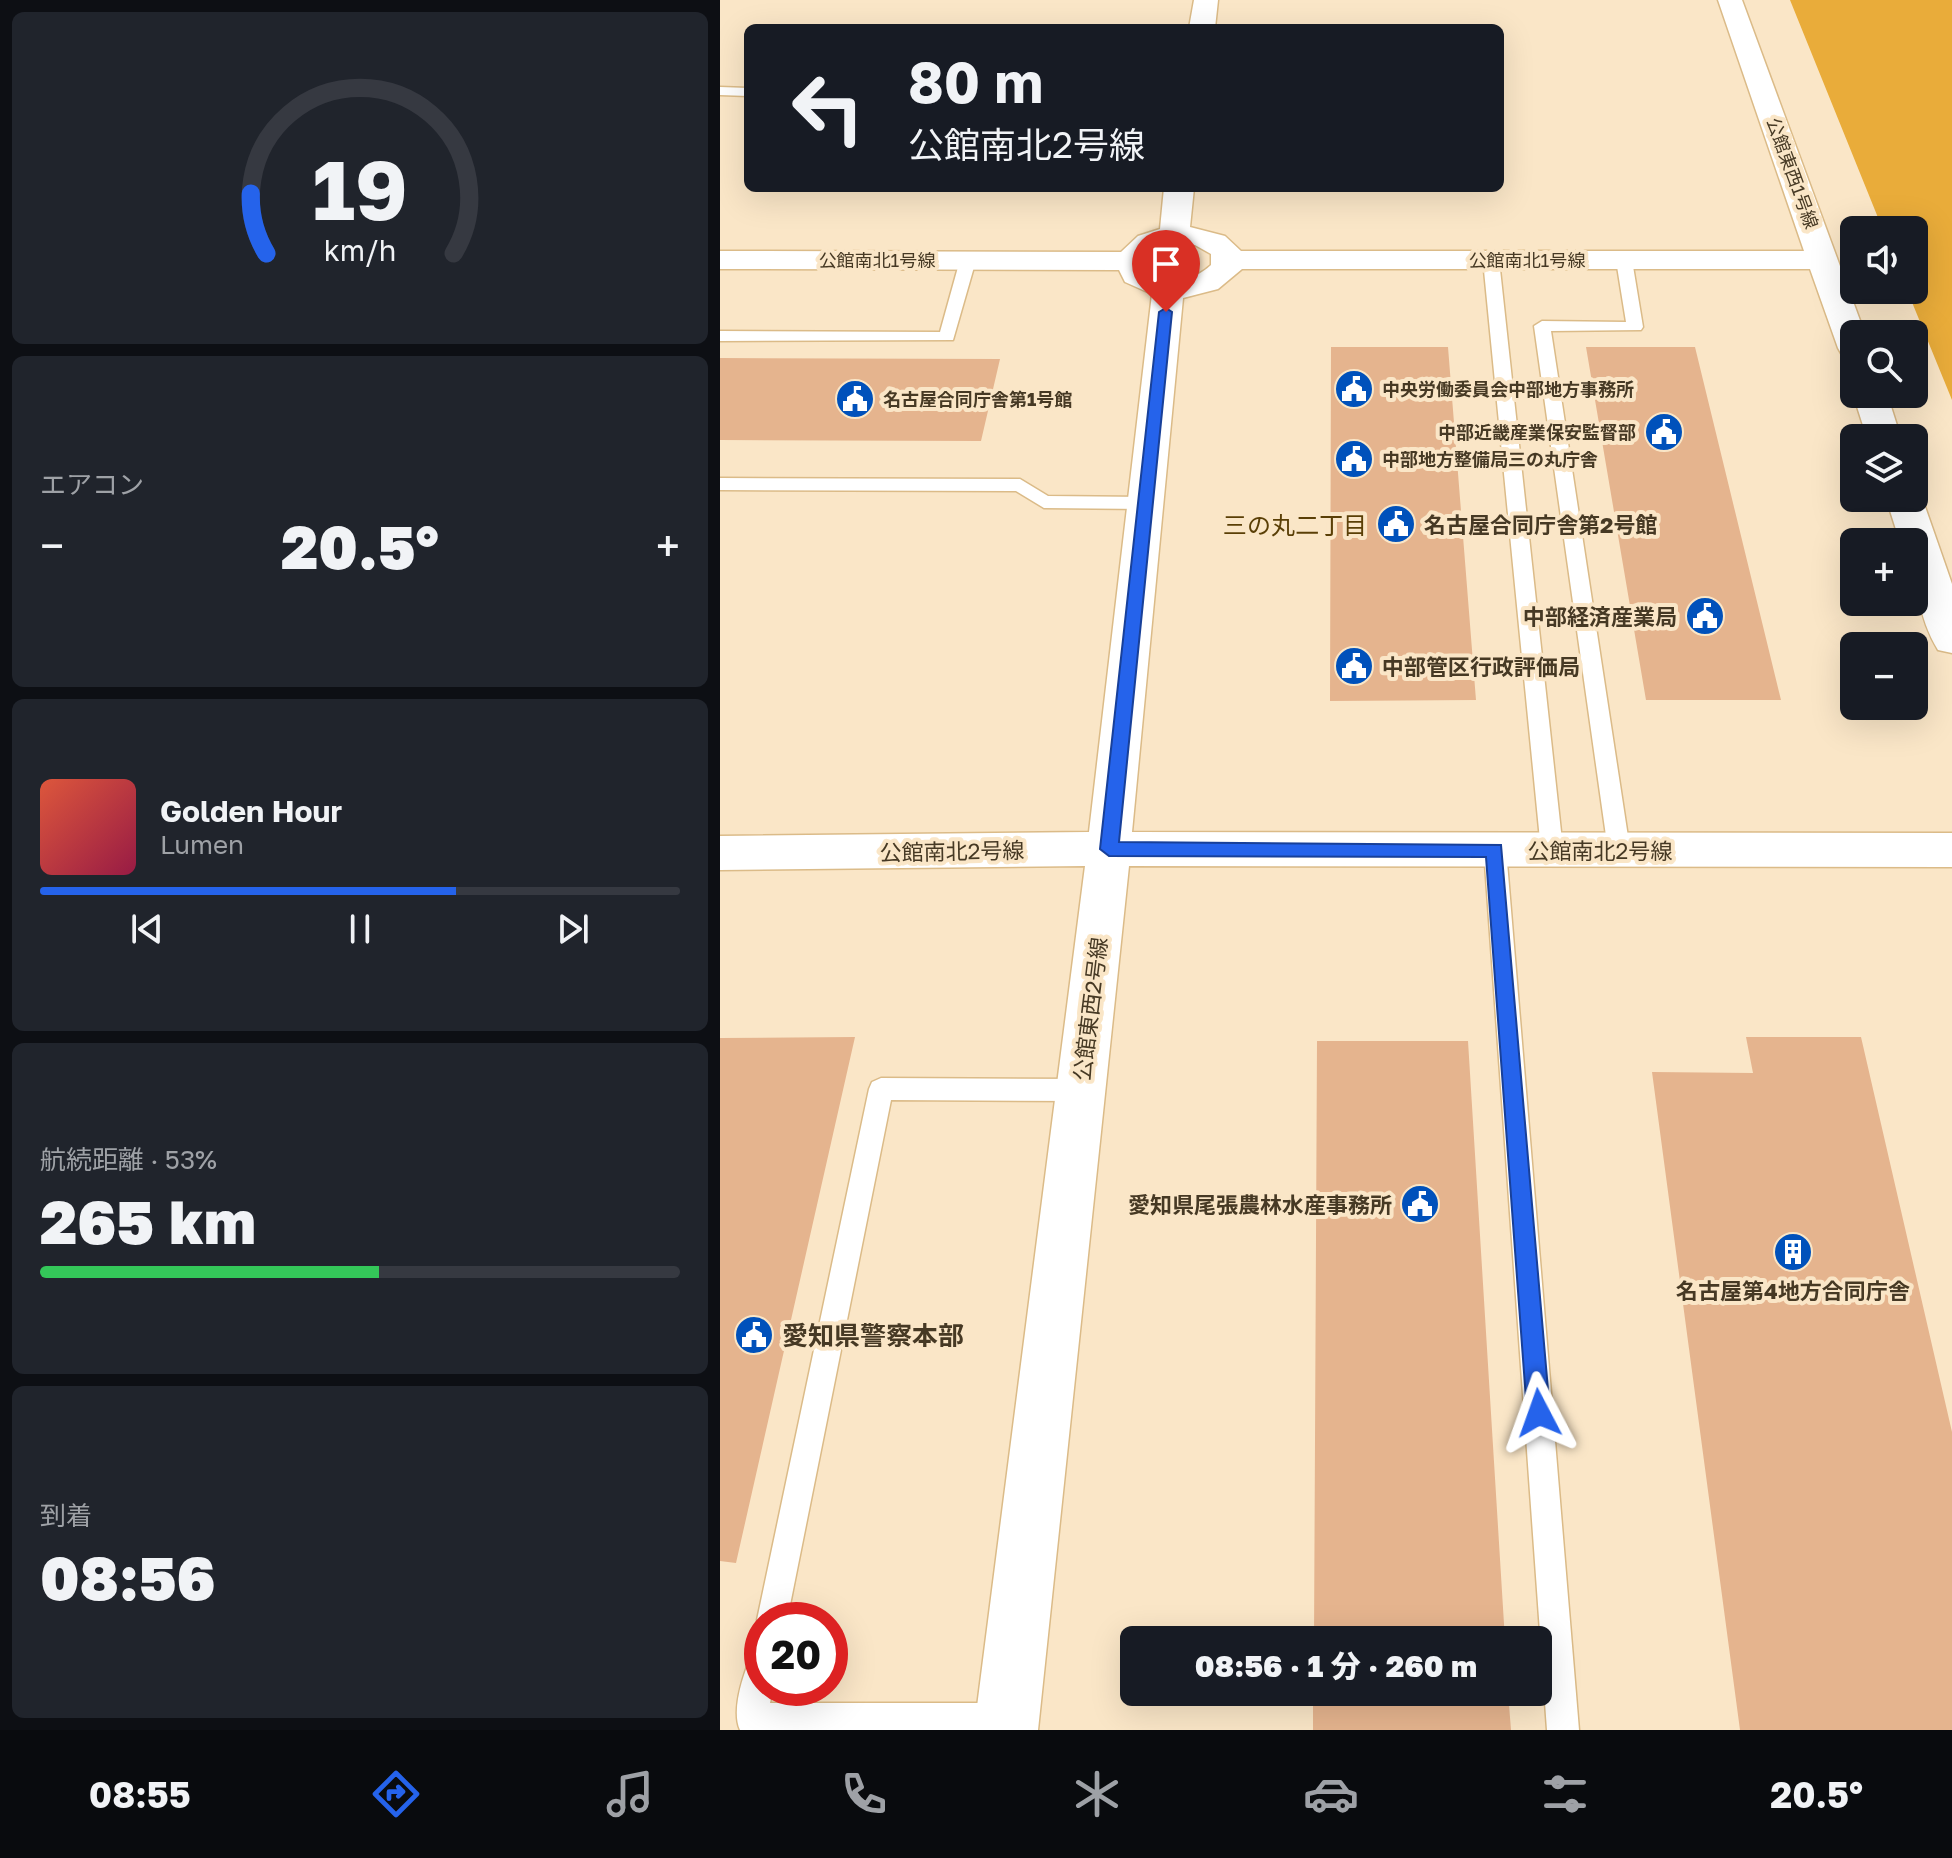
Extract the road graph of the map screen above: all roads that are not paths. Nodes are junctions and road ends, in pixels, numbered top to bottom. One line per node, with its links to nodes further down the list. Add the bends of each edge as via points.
1 (1206, 0): 3 (street)
2 (1730, 0): 13 (street, 公館東西1号線)
3 (1203, 24)
4 (720, 91): 5 (lane)
5 (744, 92)
6 (1179, 192): 7 (street)
7 (1174, 235): 10 (street, via 1218,244); 14 (street, via 1145,244)
8 (720, 260): 9 (street, 公館南北1号線)
9 (968, 260): 14 (street, 公館南北1号線); 17 (lane, via 947,337)
10 (1229, 260): 11 (street, 公館南北1号線); 15 (street, via 1210,282)
11 (1491, 260): 12 (street, 公館南北1号線); 24 (lane)
12 (1624, 260): 13 (street, 公館南北1号線); 25 (lane, via 1635,327 1542,326)
13 (1824, 260): 16 (street, 公館東西1号線)
14 (1131, 261): 15 (street, via 1144,281)
15 (1168, 288): 19 (street, 公館東西2号線)
16 (1844, 320)
17 (720, 336)
18 (720, 484): 19 (lane, via 1020,485 1044,502)
19 (1145, 503): 22 (street, 公館東西2号線)
20 (1909, 512): 21 (street)
21 (1952, 640)
22 (1109, 849): 23 (street, 公館南北2号線); 27 (street, 公館南北2号線); 28 (street, 公館東西2号線)
23 (1495, 850): 24 (street, 公館南北2号線); 32 (lane)
24 (1552, 850): 25 (street, 公館南北2号線)
25 (1619, 850): 26 (street, 公館南北2号線)
26 (1952, 850)
27 (720, 853)
28 (1081, 1090): 29 (lane, via 881,1089); 31 (street, 公館東西2号線)
29 (776, 1602)
30 (754, 1706): 31 (lane, via 751,1719)
31 (1007, 1724)
32 (1563, 1730)

